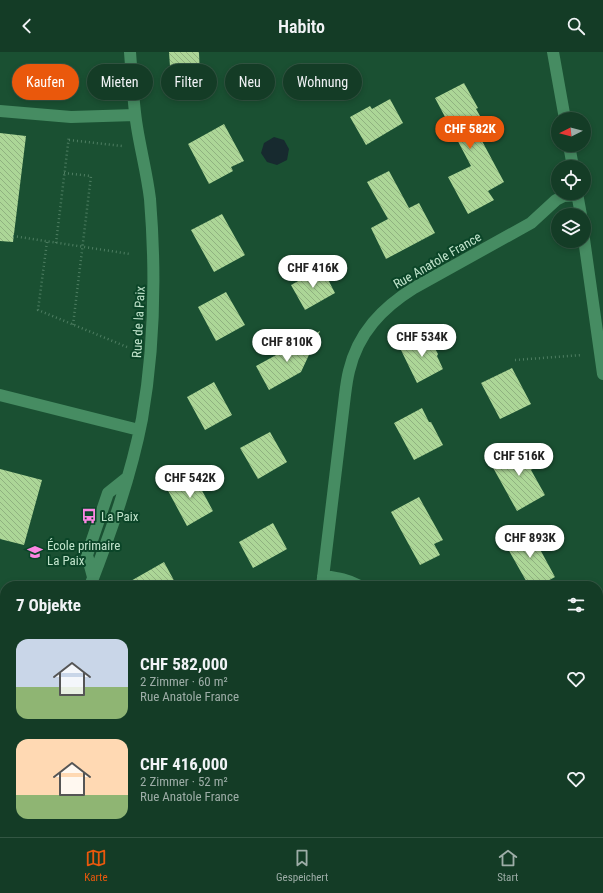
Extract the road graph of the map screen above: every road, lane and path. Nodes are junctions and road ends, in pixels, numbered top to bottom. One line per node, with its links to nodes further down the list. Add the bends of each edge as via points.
1 (130, 52): 5 (street, Rue de la Paix)
2 (553, 52): 4 (street)
3 (0, 111): 6 (street)
4 (564, 112)
5 (136, 115): 6 (street); 23 (street, Rue de la Paix, via 150,200 154,278 150,362)
6 (71, 118): 7 (path)
7 (68, 140): 8 (path); 9 (path)
8 (122, 146)
9 (64, 173): 13 (path); 14 (path, via 92,176)
10 (556, 200): 25 (street, Rue Anatole France, via 530,223 400,296 386,307 364,336 349,370)
11 (13, 236): 12 (path)
12 (47, 242): 13 (path); 17 (path, via 38,310)
13 (56, 243): 14 (path)
14 (83, 247): 16 (path); 17 (path)
15 (585, 248): 19 (street)
16 (130, 254)
17 (73, 325): 18 (path)
18 (127, 347)
19 (600, 354): 20 (path); 21 (street)
20 (515, 360)
21 (603, 374)
22 (0, 395): 23 (street)
23 (139, 430): 24 (street, Rue de la Paix, via 128,477)
24 (91, 581)
25 (323, 581): 26 (street, Rue Anatole France, via 342,578)
26 (350, 581)

